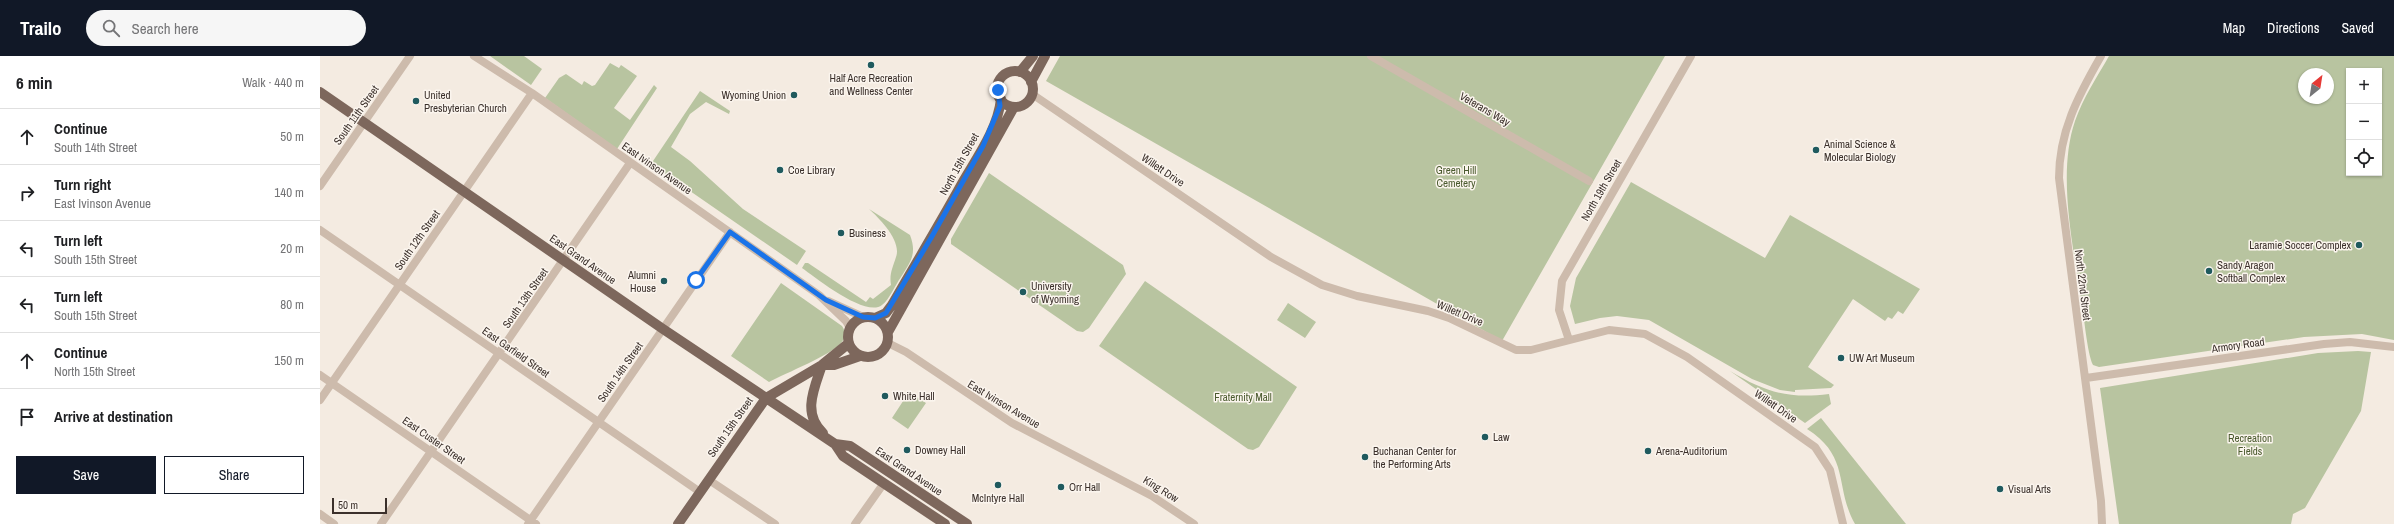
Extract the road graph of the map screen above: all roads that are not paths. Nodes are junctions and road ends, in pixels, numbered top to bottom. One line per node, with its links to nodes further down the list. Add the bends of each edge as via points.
1 (410, 56): 15 (street, South 11th Street)
2 (474, 56): 11 (street, East Ivinson Avenue)
3 (1033, 56): 8 (main road)
4 (1045, 56): 9 (main road)
5 (1371, 56): 17 (street, Veterans Way)
6 (1691, 56): 31 (street, North 19th Street, via 1562,281 1559,310)
7 (2100, 56): 39 (street, North 22nd Street, via 2068,121 2059,161 2062,207)
8 (1020, 72): 9 (main road); 13 (main road, North 15th Street, via 1008,73 1001,78 998,90)
9 (1031, 82): 12 (main road)
10 (320, 92): 15 (main road, East Grand Avenue)
11 (532, 93): 16 (street, East Ivinson Avenue); 19 (street, South 12th Street)
12 (1032, 94): 14 (main road, North 15th Street, via 1026,103); 31 (street, Willett Drive, via 1271,257 1322,286 1363,298 1428,311 1516,350 1531,350)
13 (1001, 99): 14 (main road); 22 (main road, North 15th Street, via 999,112)
14 (1014, 107): 22 (main road, North 15th Street)
15 (364, 122): 18 (street, South 11th Street); 19 (main road, East Grand Avenue)
16 (630, 163): 21 (street, East Ivinson Avenue); 23 (street, South 13th Street)
17 (1589, 181)
18 (320, 186)
19 (464, 192): 23 (main road, East Grand Avenue); 24 (street, South 12th Street)
20 (320, 230): 24 (street, East Garfield Street)
21 (730, 232): 25 (street, East Ivinson Avenue); 29 (street, South 14th Street)
22 (935, 241): 27 (main road, via 886,313); 30 (main road)
23 (564, 260): 29 (main road, East Grand Avenue); 35 (street, South 13th Street)
24 (399, 285): 35 (street, East Garfield Street); 40 (street, South 12th Street)
25 (826, 300): 26 (street, East Ivinson Avenue); 28 (street, East Ivinson Avenue)
26 (863, 317): 27 (main road); 28 (main road)
27 (875, 318): 30 (main road, via 885,325)
28 (850, 328): 32 (main road)
29 (663, 329): 41 (main road, East Grand Avenue); 43 (street, South 14th Street)
30 (888, 332): 33 (main road)
31 (1569, 340): 60 (street, Willett Drive, via 1609,330 1628,330 1652,337 1687,357 1818,451 1830,470)
32 (849, 343): 36 (main road); 37 (main road, South 15th Street)
33 (888, 344): 36 (main road, South 15th Street, via 874,357); 46 (street, East Ivinson Avenue, via 906,352 1012,423)
34 (2394, 348): 39 (street, Armory Road, via 2350,342 2324,344)
35 (499, 354): 43 (street, East Garfield Street); 45 (street, South 13th Street)
36 (860, 356): 37 (main road, South 15th Street, via 834,365)
37 (822, 365): 41 (main road, South 15th Street); 44 (main road, via 812,393 811,414 818,429)
38 (320, 374): 40 (street, East Custer Street)
39 (2086, 378): 61 (street, North 22nd Street)
40 (332, 383): 42 (street, South 12th Street); 45 (street, East Custer Street)
41 (766, 398): 44 (main road, East Grand Avenue); 47 (main road, South 15th Street)
42 (320, 400)
43 (598, 423): 49 (street, East Garfield Street); 51 (street, South 14th Street)
44 (835, 444): 48 (main road, East Grand Avenue, via 843,456); 58 (main road, East Grand Avenue, via 850,446)
45 (432, 452): 51 (street, East Custer Street); 53 (street, South 13th Street)
46 (1113, 478): 59 (street, King Row, via 1152,496)
47 (709, 480): 49 (main road, South 15th Street); 55 (street)
48 (884, 483): 56 (street); 57 (main road, East Grand Avenue)
49 (700, 492): 54 (main road, South 15th Street)
50 (320, 514): 52 (street)
51 (532, 523)
52 (334, 524)
53 (381, 524)
54 (678, 524)
55 (775, 524)
56 (855, 524)
57 (945, 524)
58 (967, 524)
59 (1194, 524)
60 (1843, 524)
61 (2102, 524)

